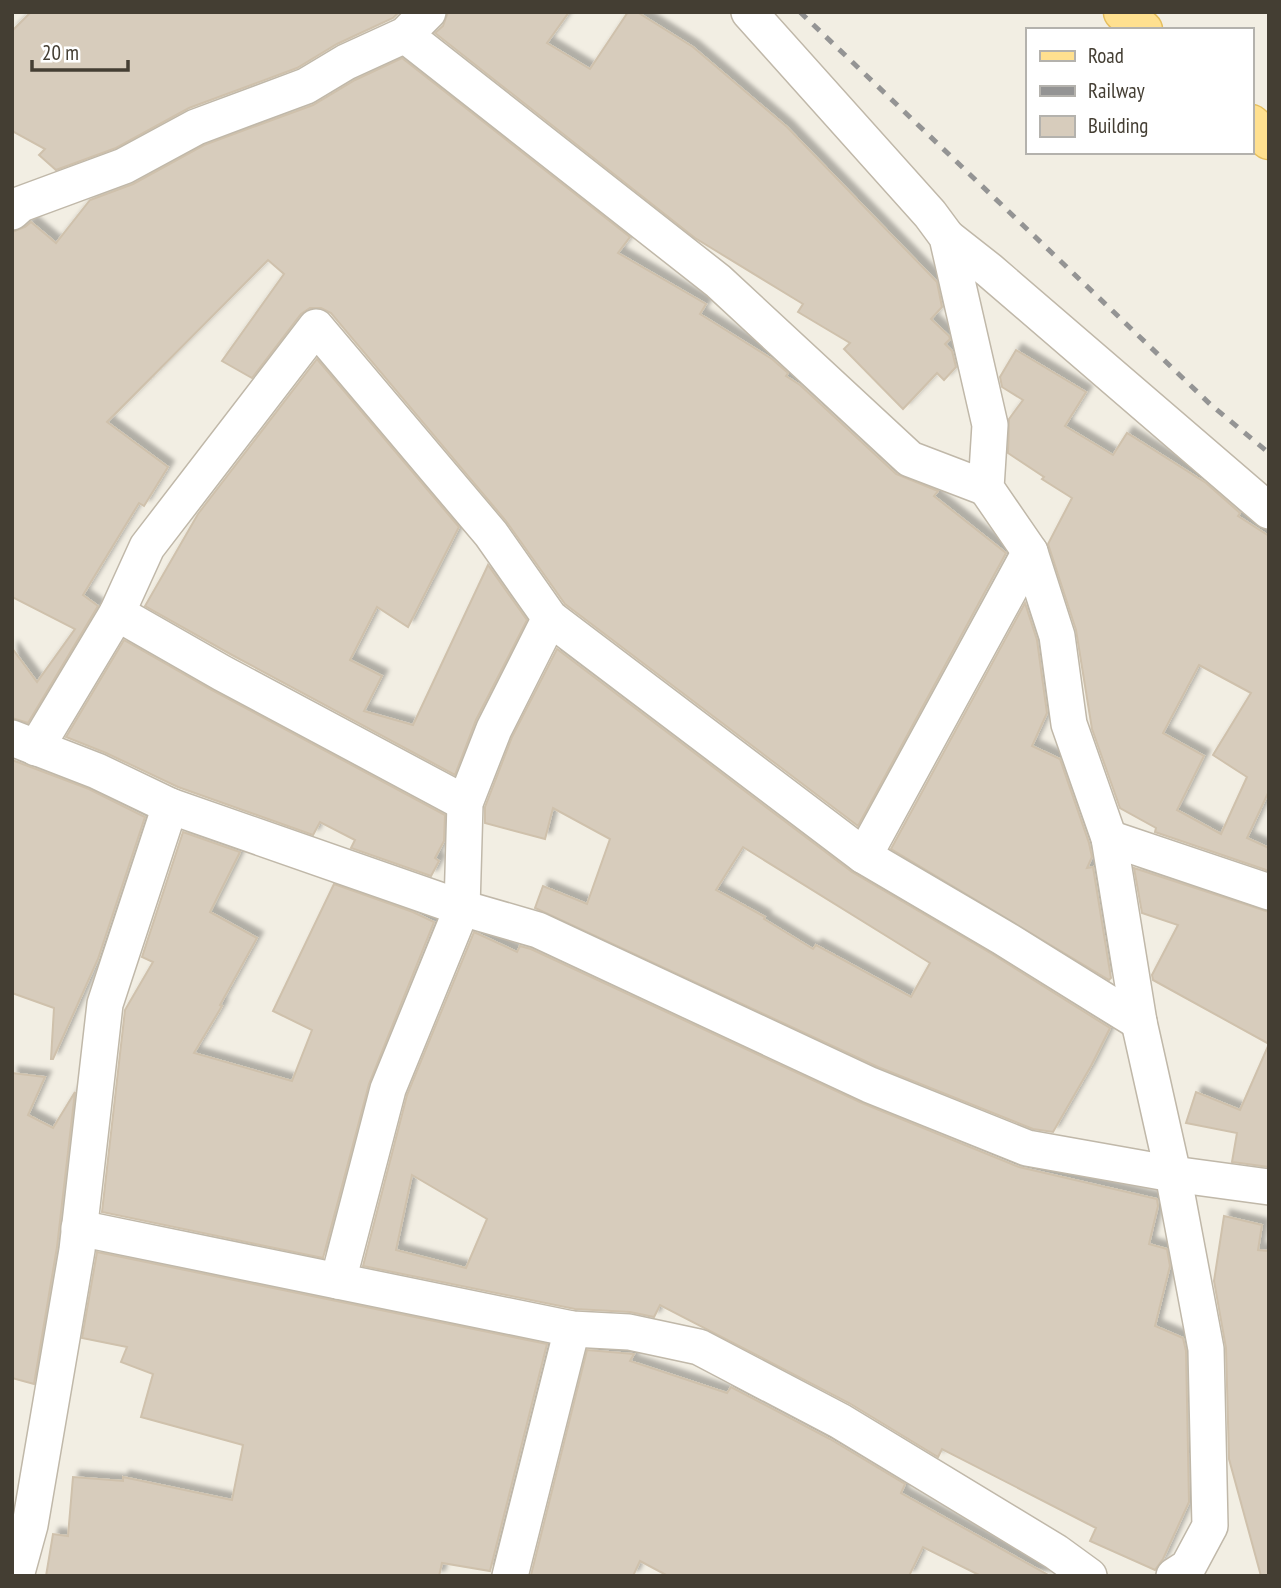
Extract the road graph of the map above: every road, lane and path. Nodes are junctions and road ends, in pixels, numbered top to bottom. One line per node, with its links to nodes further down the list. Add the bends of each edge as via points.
1 (750, 12): 8 (street)
2 (1123, 12): 4 (main road)
3 (416, 23): 7 (street, via 306,86 196,127 124,166 21,204); 9 (street, via 718,281 910,459)
4 (1141, 28)
5 (1253, 126): 6 (main road)
6 (1269, 139)
7 (12, 212)
8 (947, 237): 9 (street, via 990,425); 10 (street)
9 (986, 488): 11 (street)
10 (1269, 511)
11 (1030, 552): 17 (street, via 1057,636 1069,724); 18 (street)
12 (117, 613): 13 (street, via 147,547 316,327 491,534); 14 (street); 15 (street)
13 (550, 618): 15 (street, via 494,729); 18 (street)
14 (24, 743): 16 (street)
15 (466, 803): 20 (street)
16 (170, 806): 20 (street); 24 (street, via 106,1004)
17 (1109, 838): 19 (street); 21 (street)
18 (864, 856): 21 (street)
19 (1269, 892)
20 (462, 908): 22 (street, via 538,930 870,1085 1027,1147); 25 (street, via 388,1089)
21 (1139, 1022): 22 (street)
22 (1173, 1174): 23 (street); 30 (street, via 1206,1349 1210,1526 1188,1567)
23 (1269, 1187)
24 (79, 1228): 25 (street); 27 (street, via 30,1525)
25 (338, 1280): 26 (street)
26 (572, 1329): 28 (street); 29 (street, via 629,1332 699,1347 841,1422)
27 (16, 1576)
28 (510, 1576)
29 (1089, 1576)
30 (1174, 1576)

